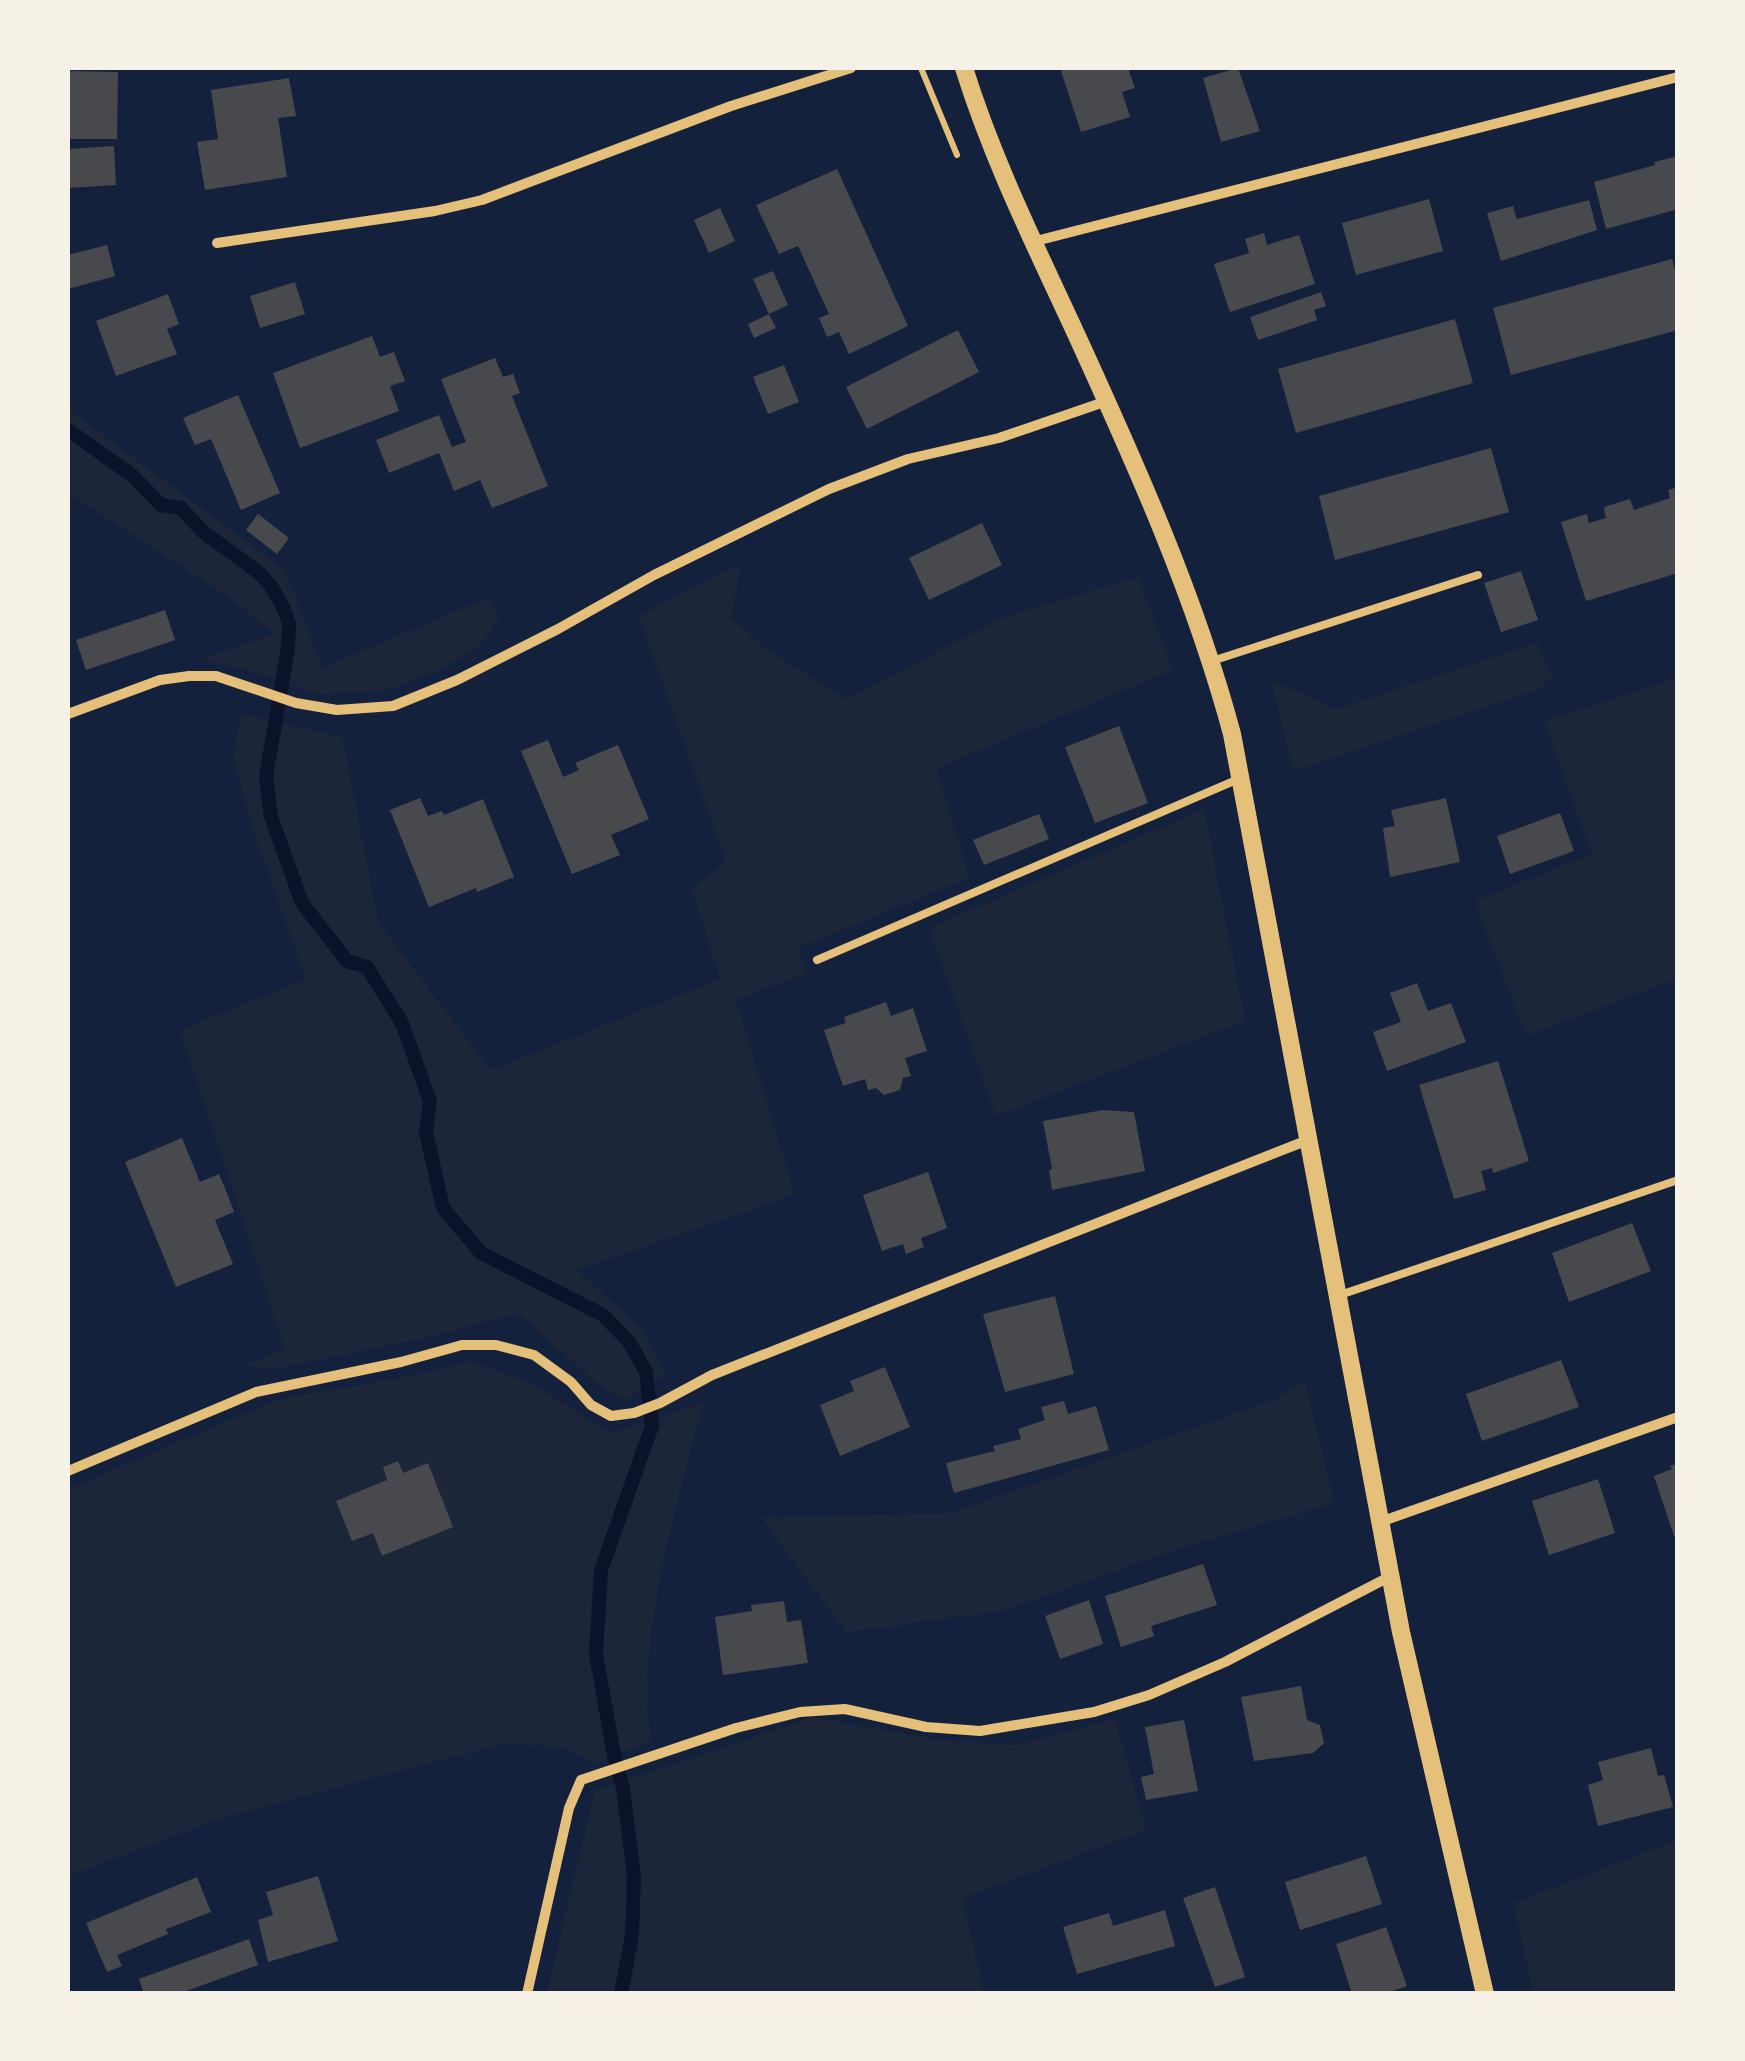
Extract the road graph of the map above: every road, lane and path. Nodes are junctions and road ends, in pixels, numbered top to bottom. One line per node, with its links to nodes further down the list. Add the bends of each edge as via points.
1 (851, 68): 7 (street, via 482,200)
2 (920, 68): 5 (path)
3 (964, 68): 6 (street, via 982,128)
4 (1678, 77): 6 (street)
5 (962, 167)
6 (1032, 242): 8 (street)
7 (217, 243)
8 (1107, 401): 10 (street); 11 (street, via 829,488 499,659 393,706 338,710 216,676 189,676)
9 (1478, 575): 10 (lane)
10 (1212, 661): 12 (street)
11 (68, 714)
12 (1241, 778): 13 (lane); 14 (street)
13 (816, 960)
14 (1308, 1140): 16 (street); 18 (street, via 712,1376 634,1413 611,1416 590,1405 534,1355 462,1345 256,1392)
15 (1678, 1180): 16 (lane)
16 (1337, 1296): 19 (street)
17 (1678, 1417): 19 (street)
18 (68, 1471)
19 (1380, 1522): 20 (street)
20 (1390, 1576): 21 (street, via 1225,1662 1094,1712 980,1731 926,1727 845,1708 800,1712 582,1780 569,1808); 22 (street)
21 (528, 1994)
22 (1485, 1994)

